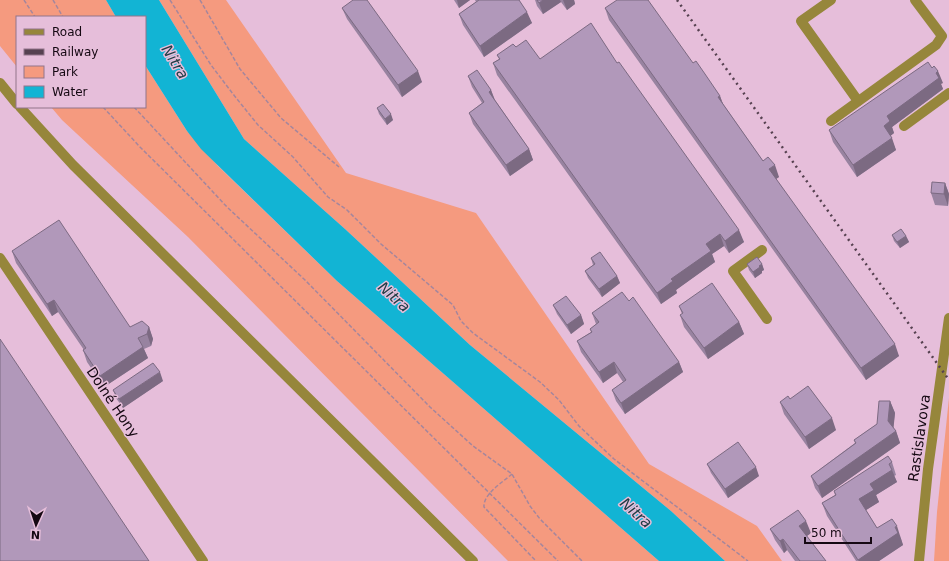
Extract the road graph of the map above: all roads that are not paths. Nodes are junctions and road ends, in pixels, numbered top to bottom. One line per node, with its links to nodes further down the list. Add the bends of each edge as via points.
1 (831, 0): 5 (street, via 801,21)
2 (915, 0): 5 (street, via 942,36 936,45)
3 (0, 83): 6 (street)
4 (949, 93): 9 (street)
5 (858, 101): 8 (street)
6 (16, 103)
7 (21, 108): 15 (street, via 73,165)
8 (830, 121)
9 (904, 126)
10 (762, 250): 13 (street, via 733,271)
11 (0, 258): 14 (street, Dolné Hony)
12 (949, 318): 16 (street, Rastislavova, via 926,484)
13 (767, 319)
14 (203, 561)
15 (473, 561)
16 (919, 561)

